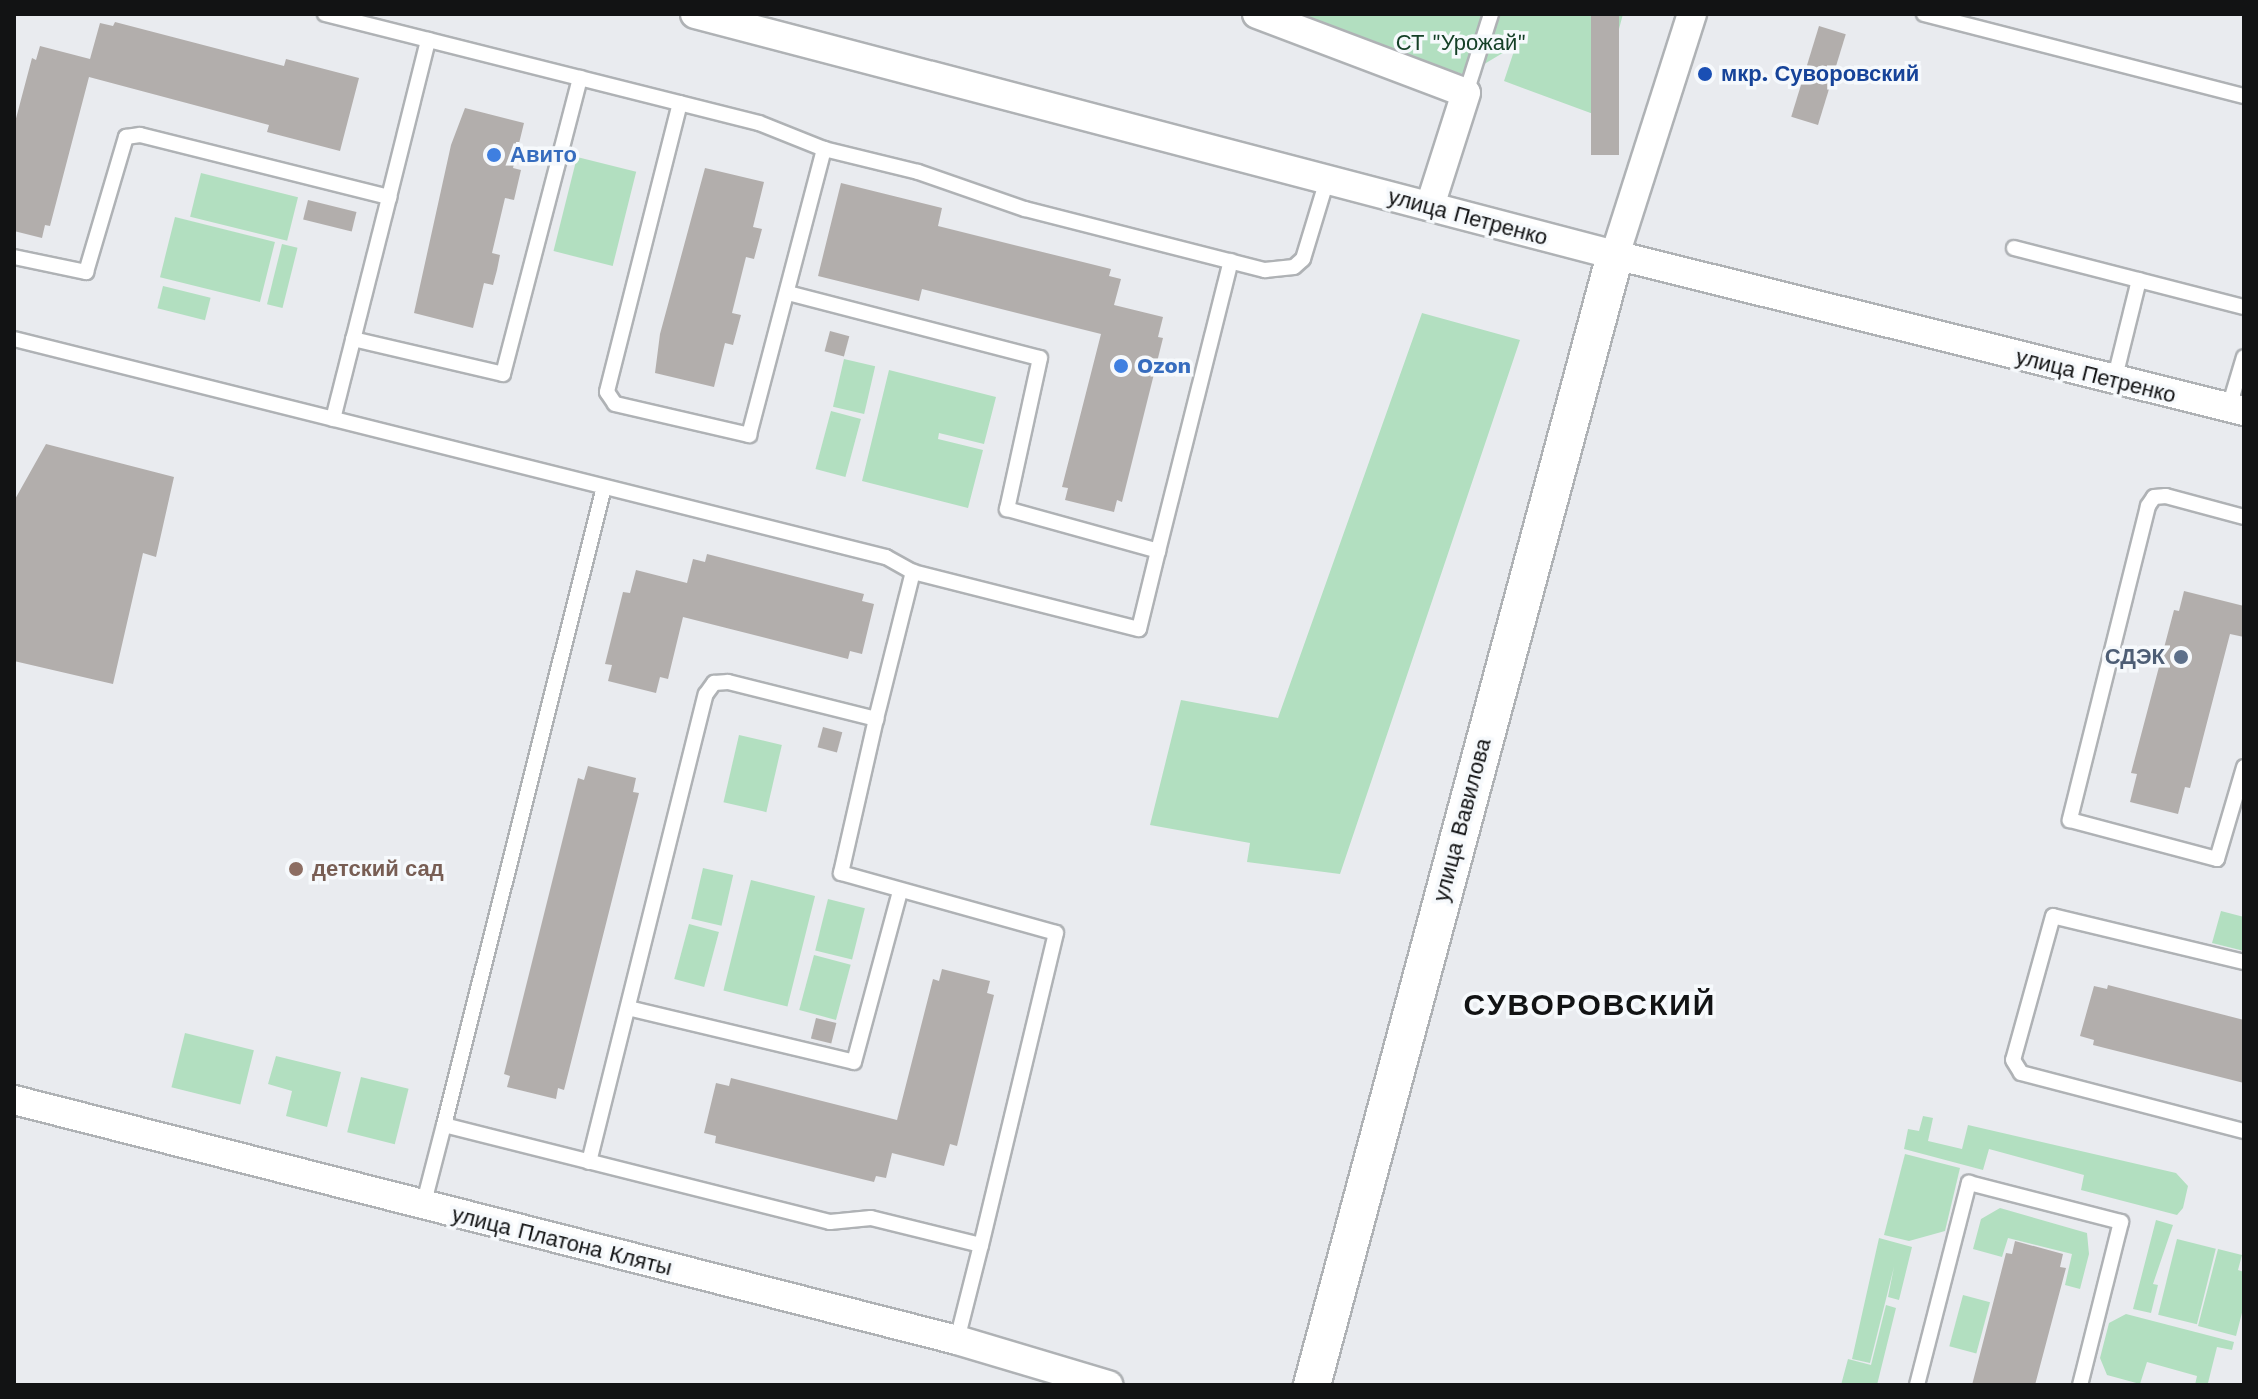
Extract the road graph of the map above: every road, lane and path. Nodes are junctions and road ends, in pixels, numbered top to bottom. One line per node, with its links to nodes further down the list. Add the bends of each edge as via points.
1 (325, 14): 7 (lane)
2 (695, 14): 13 (street, улица Петренко)
3 (1257, 14): 9 (street)
4 (1491, 14): 9 (lane)
5 (1692, 14): 17 (street)
6 (1924, 14): 10 (lane)
7 (428, 40): 8 (lane); 14 (lane)
8 (580, 78): 11 (lane); 24 (lane, via 503,374)
9 (1466, 93): 15 (street)
10 (2244, 96)
11 (680, 103): 12 (lane, via 759,123); 21 (lane, via 608,399 749,435)
12 (824, 149): 19 (lane, via 918,172 1025,209); 21 (lane)
13 (1327, 180): 15 (street, улица Петренко); 19 (lane, via 1311,245 1294,267 1265,270)
14 (389, 197): 18 (lane, via 140,135 126,137 86,272); 24 (lane)
15 (1430, 206): 17 (street, улица Петренко)
16 (2014, 248): 20 (lane)
17 (1615, 255): 26 (street, улица Петренко); 46 (street, улица Вавилова)
18 (14, 257)
19 (1231, 261): 31 (lane)
20 (2139, 280): 22 (lane); 26 (lane)
21 (788, 293): 31 (lane, via 1040,358 1007,509)
22 (2244, 307)
23 (14, 339): 28 (lane)
24 (353, 339): 28 (lane)
25 (2244, 357): 27 (lane)
26 (2114, 381): 27 (street, улица Петренко)
27 (2236, 409)
28 (333, 419): 29 (lane)
29 (604, 487): 32 (lane, via 886,557); 39 (lane)
30 (2244, 517): 34 (lane, via 2166,496 2154,497 2148,506 2070,820 2217,859)
31 (1158, 551): 32 (lane, via 1139,629)
32 (913, 572): 33 (lane)
33 (876, 719): 35 (lane, via 840,865 849,879); 37 (lane, via 728,682 714,683 706,694)
34 (2244, 767)
35 (900, 891): 37 (lane, via 854,1062); 43 (lane, via 1056,933)
36 (2244, 962): 40 (lane, via 2053,916 2013,1060 2021,1073)
37 (628, 1008): 41 (lane)
38 (14, 1100): 42 (street, улица Платона Кляты)
39 (444, 1125): 41 (lane); 42 (lane)
40 (2244, 1131)
41 (589, 1162): 43 (lane, via 830,1222 871,1218)
42 (423, 1206): 44 (street, улица Платона Кляты)
43 (981, 1245): 44 (lane)
44 (957, 1340): 45 (street, улица Платона Кляты)
45 (1108, 1385)
46 (1312, 1385)
47 (1917, 1385): 48 (lane, via 1969,1183 2121,1222)
48 (2080, 1385)

